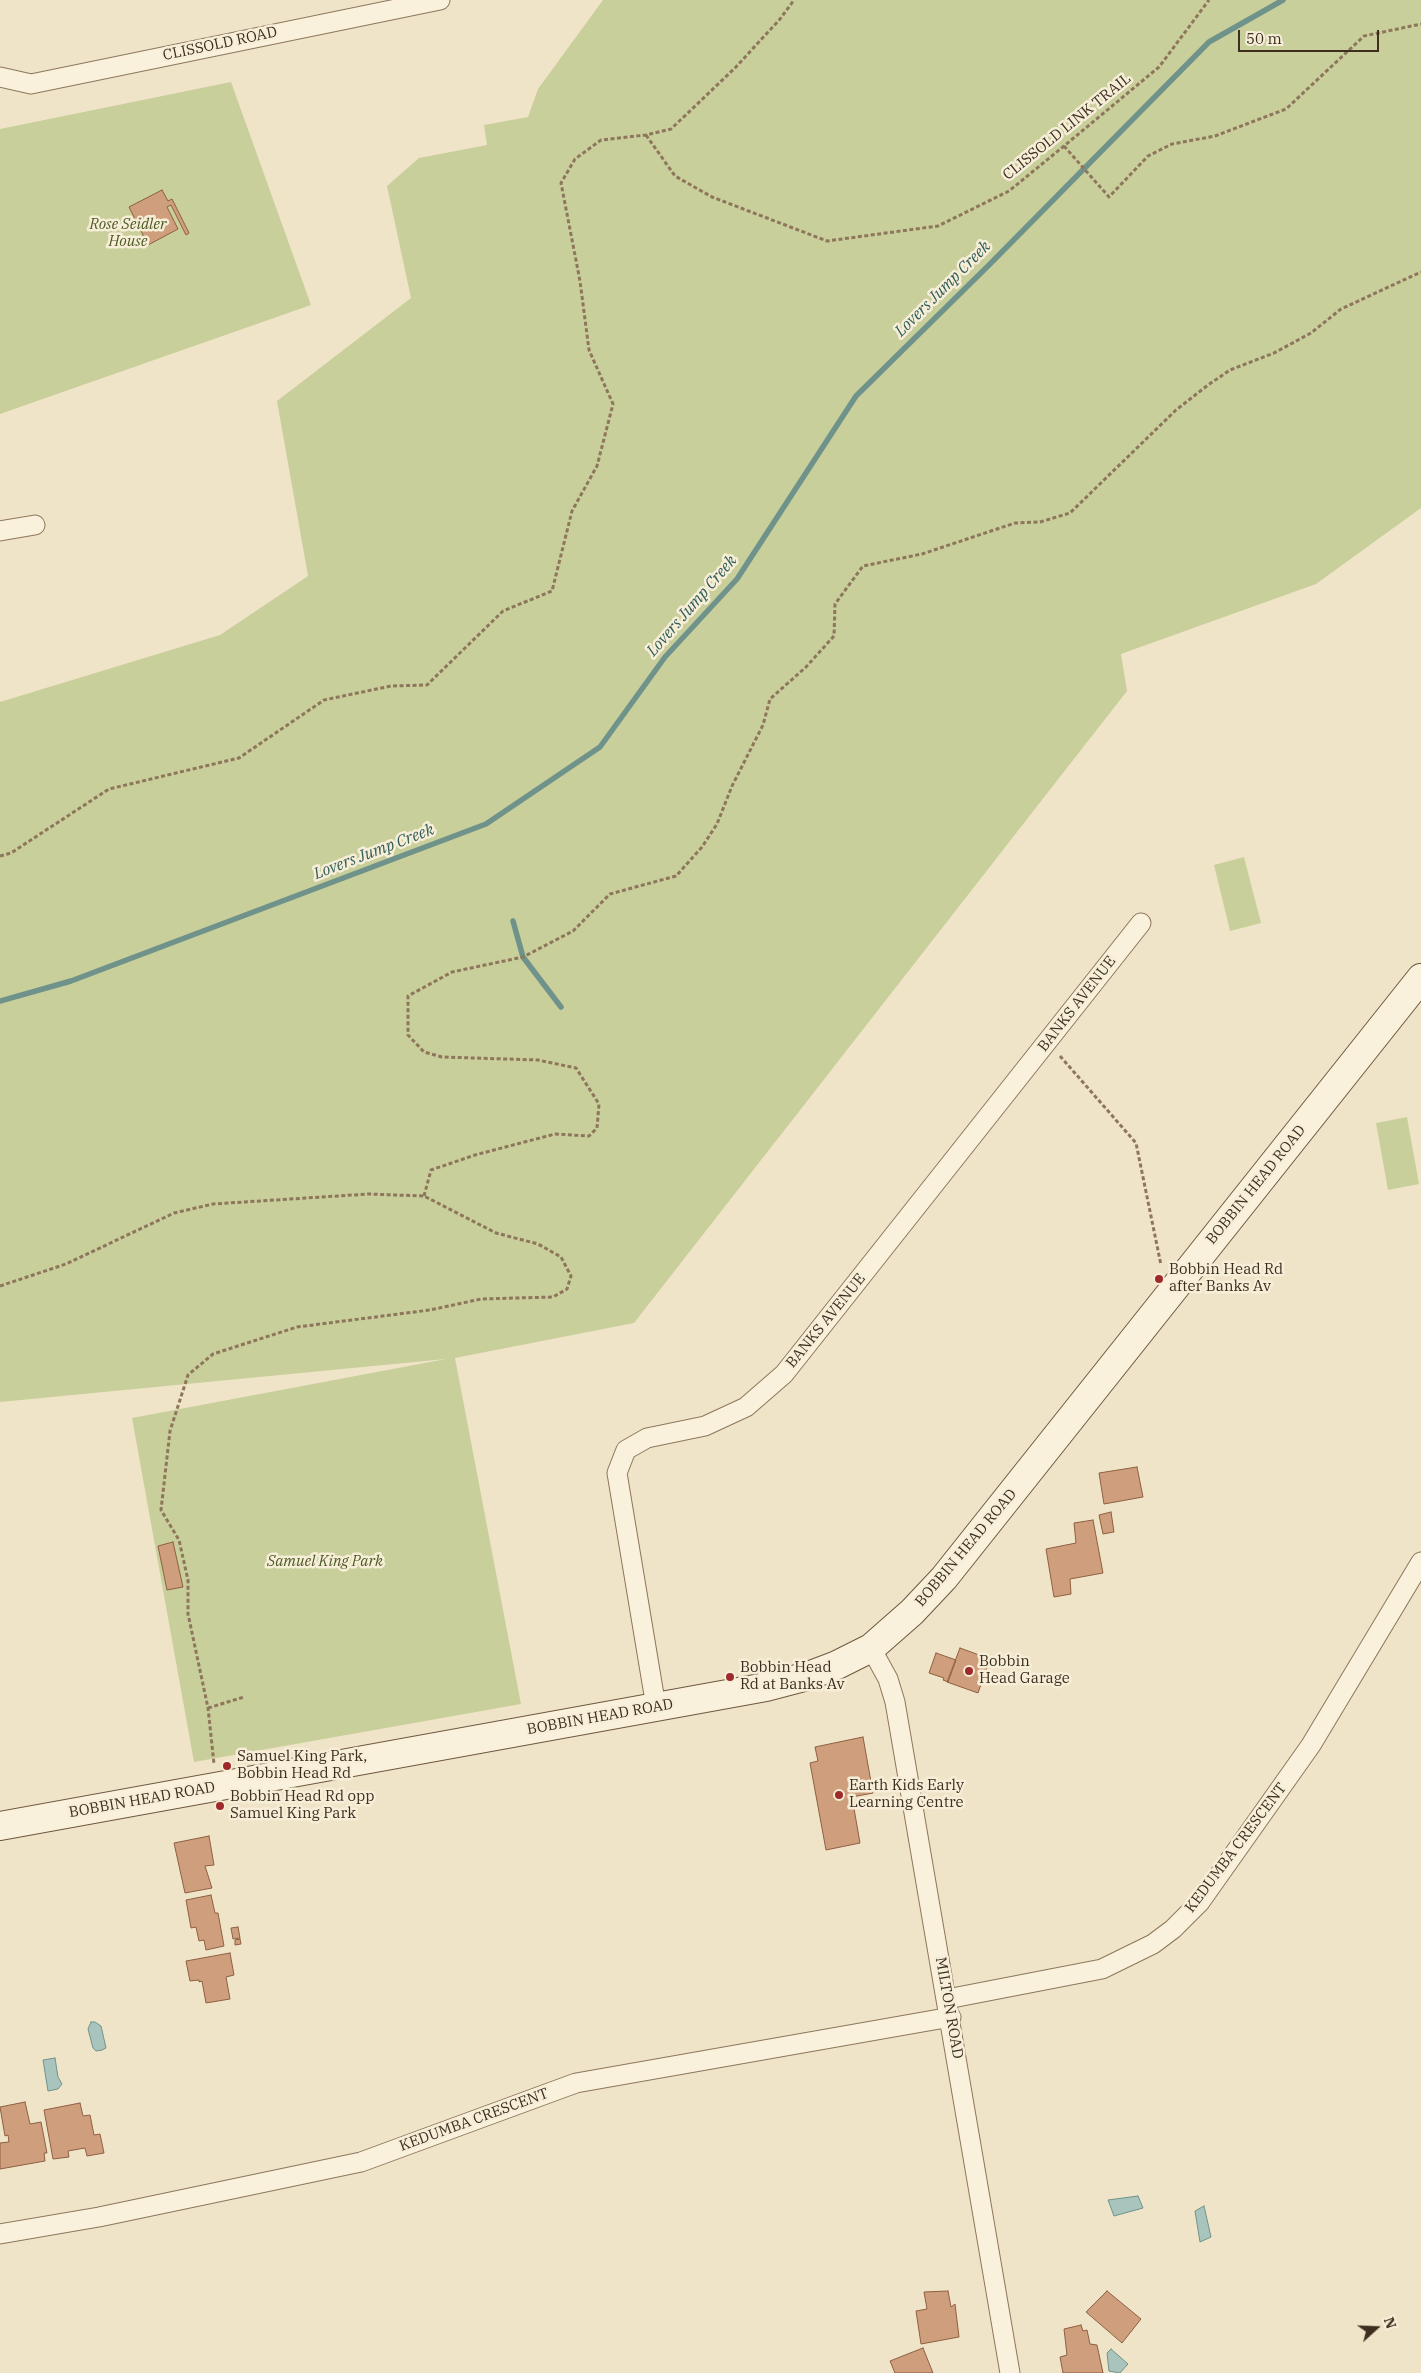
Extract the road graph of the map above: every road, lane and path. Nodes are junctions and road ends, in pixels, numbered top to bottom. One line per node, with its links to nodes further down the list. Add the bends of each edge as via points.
1 (440, 0): 5 (street, CLISSOLD ROAD, via 31,84)
2 (794, 0): 6 (path, via 734,68 671,129)
3 (1209, 0): 7 (path, CLISSOLD LINK TRAIL, via 1159,67)
4 (1421, 24): 7 (path, via 1364,36 1286,108 1215,136 1172,144 1148,156 1109,197)
5 (0, 77)
6 (646, 135): 7 (path, CLISSOLD LINK TRAIL, via 675,176 712,197 826,241 938,226 1009,191); 11 (path, via 601,140 575,160 561,184 580,281 589,350 613,404 597,466 572,511 552,591 503,611 427,685 391,686 324,700 239,758 109,789)
7 (1064, 146)
8 (1421, 272): 15 (path, via 1341,309 1311,333 1274,353 1230,370 1208,385 1176,410 1070,513 1040,522 1015,522 922,554 863,566 835,604 834,636 770,699 763,725 716,824 702,847 676,876 610,894 573,931 523,957 452,972 408,996 408,1035 424,1052 442,1057 538,1060 576,1068 599,1104 597,1128 589,1136 555,1134 431,1170)
9 (35, 525): 10 (street)
10 (0, 531)
11 (0, 856)
12 (1141, 923): 14 (street, BANKS AVENUE)
13 (1421, 978): 19 (main road, BOBBIN HEAD ROAD, via 944,1578)
14 (1048, 1042): 16 (path, via 1136,1144); 21 (street, BANKS AVENUE, via 784,1374 746,1407 705,1426 647,1438 626,1450 617,1474)
15 (424, 1196): 17 (path, via 368,1194 213,1204 174,1214 66,1264); 22 (path, via 496,1233 538,1244 561,1257 570,1276 567,1289 553,1297 481,1299 430,1310 297,1326 213,1354 188,1375 170,1431 161,1510 179,1540 188,1580 188,1614)
16 (1161, 1265)
17 (0, 1286)
18 (1421, 1562): 25 (street, KEDUMBA CRESCENT, via 1311,1745 1200,1902 1173,1929 1153,1944 1102,1968)
19 (871, 1648): 21 (main road, BOBBIN HEAD ROAD, via 808,1676); 25 (street, MILTON ROAD, via 888,1679 895,1702)
20 (244, 1697): 22 (path)
21 (656, 1707): 23 (main road, BOBBIN HEAD ROAD)
22 (208, 1708): 23 (path)
23 (218, 1787): 24 (main road, BOBBIN HEAD ROAD)
24 (0, 1826)
25 (949, 2008): 26 (street, KEDUMBA CRESCENT, via 576,2083 361,2162 99,2217); 27 (street, MILTON ROAD)
26 (0, 2234)
27 (1010, 2373)

